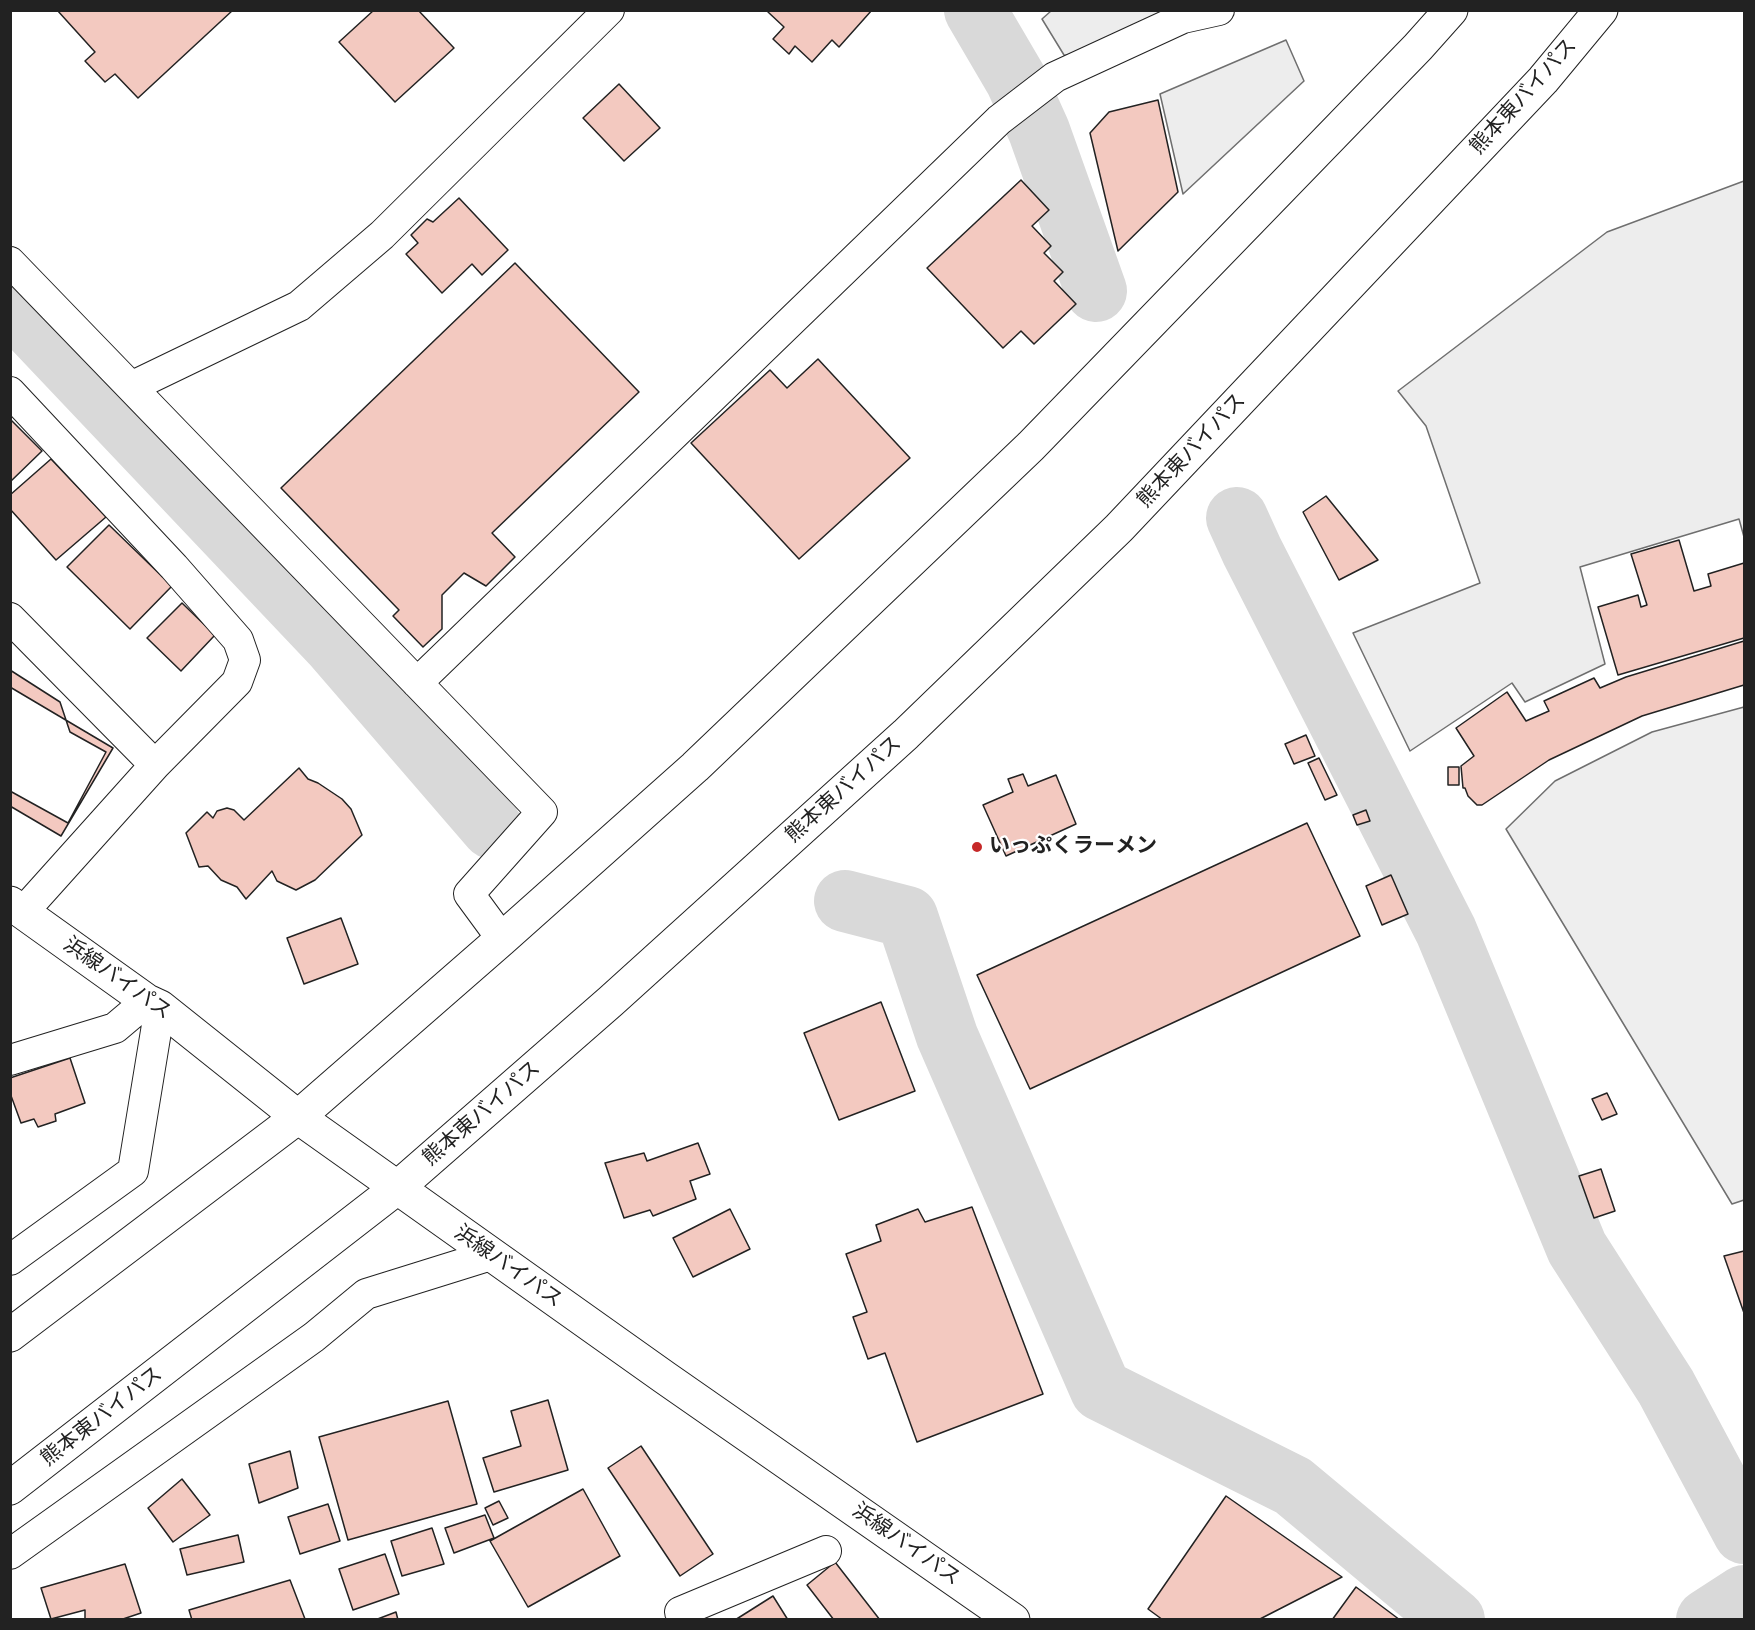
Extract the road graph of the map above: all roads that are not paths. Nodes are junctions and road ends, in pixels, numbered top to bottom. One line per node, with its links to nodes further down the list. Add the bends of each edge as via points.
1 (609, 10): 8 (street, via 382,235 300,306)
2 (1219, 10): 11 (street, via 1183,18 1055,78 999,120)
3 (1437, 10): 6 (street)
4 (1452, 10): 6 (highway)
5 (1601, 10): 18 (highway, 熊本東バイパス, via 1543,80 1119,528 897,742)
6 (1418, 47): 14 (highway, via 1031,446 695,767)
7 (10, 262): 8 (street)
8 (131, 387): 11 (street)
9 (10, 392): 12 (street, via 238,639 244,660 237,682)
10 (10, 618): 12 (street)
11 (417, 683): 14 (street, via 542,812 470,894)
12 (155, 765): 13 (street)
13 (16, 908): 15 (highway, 浜線バイパス)
14 (502, 939): 17 (highway)
15 (154, 1004): 16 (street, via 115,1028); 17 (highway, 浜線バイパス); 20 (street, via 133,1171)
16 (10, 1060)
17 (298, 1117): 18 (highway, 浜線バイパス); 21 (highway)
18 (397, 1188): 19 (highway, 浜線バイパス); 22 (highway, 熊本東バイパス)
19 (491, 1255): 24 (street, via 366,1294 314,1337); 26 (highway, 浜線バイパス)
20 (10, 1260)
21 (10, 1335)
22 (10, 1488)
23 (826, 1551): 25 (street, via 680,1612)
24 (10, 1554)
25 (686, 1620)
26 (1013, 1620)

